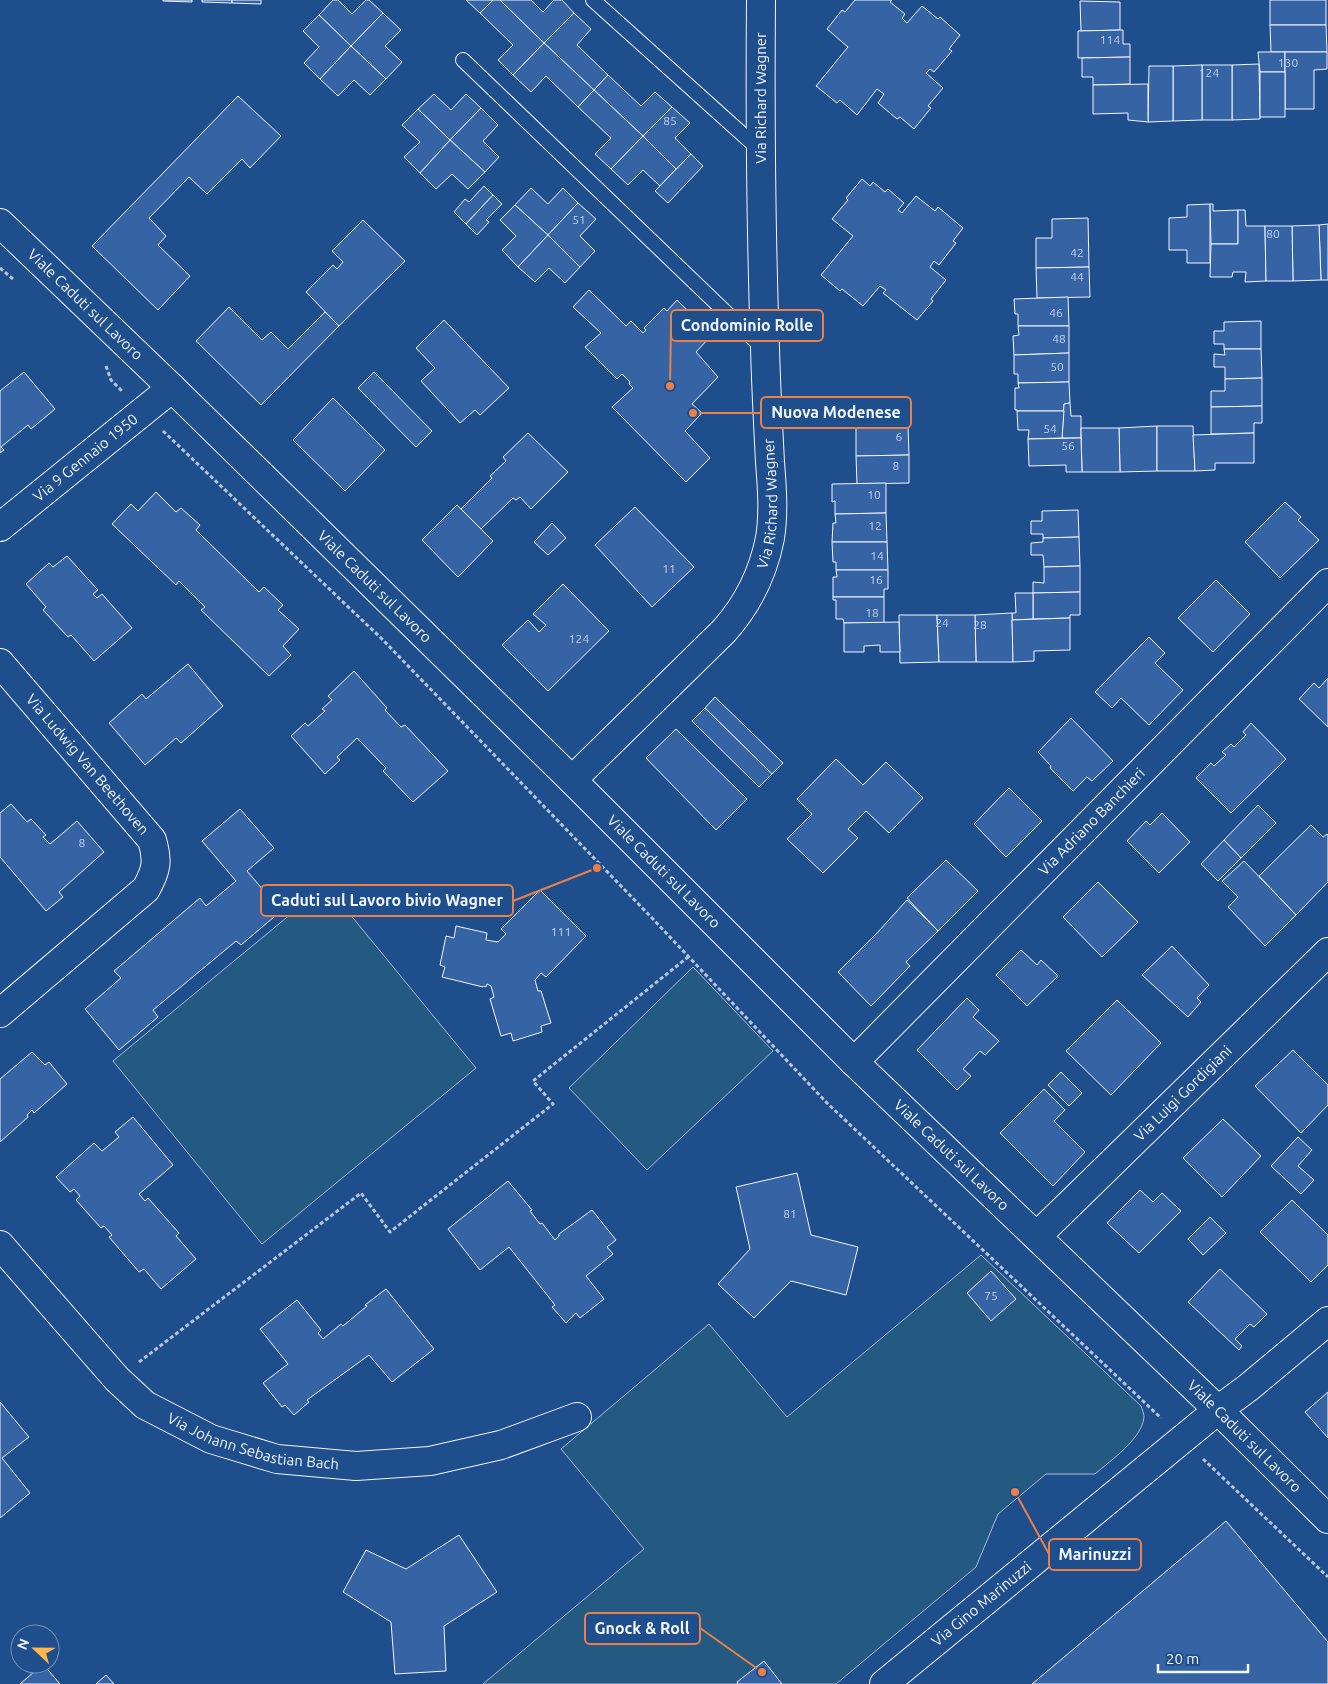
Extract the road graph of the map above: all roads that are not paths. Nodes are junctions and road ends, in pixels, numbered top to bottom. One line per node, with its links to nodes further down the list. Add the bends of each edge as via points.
1 (593, 0): 4 (lane)
2 (760, 0): 4 (street, Via Richard Wagner)
3 (463, 60): 6 (lane)
4 (760, 151): 6 (street, Via Richard Wagner)
5 (0, 223): 7 (street, Viale Caduti sul Lavoro)
6 (765, 350): 11 (street, Via Richard Wagner, via 772,506 765,559 751,594 724,632)
7 (172, 388): 8 (street, Via 9 Gennaio 1950); 11 (street, Viale Caduti sul Lavoro)
8 (0, 527)
9 (1328, 583): 14 (street, Via Adriano Banchieri)
10 (0, 663): 13 (street, Via Ludwig Van Beethoven, via 152,840 157,857 155,872 146,889)
11 (572, 780): 14 (street, Viale Caduti sul Lavoro)
12 (1328, 952): 15 (street, Via Luigi Gordigiani)
13 (0, 1013)
14 (854, 1062): 15 (street, Viale Caduti sul Lavoro)
15 (1037, 1236): 18 (street, Viale Caduti sul Lavoro)
16 (0, 1244): 19 (street, Via Johann Sebastian Bach, via 117,1378 145,1405 211,1440 277,1459 346,1465 430,1461 501,1445)
17 (1328, 1321): 18 (street, Via Gino Marinuzzi)
18 (1218, 1410): 20 (street, Viale Caduti sul Lavoro); 21 (street, Via Gino Marinuzzi)
19 (576, 1417)
20 (1328, 1520)
21 (884, 1684)

